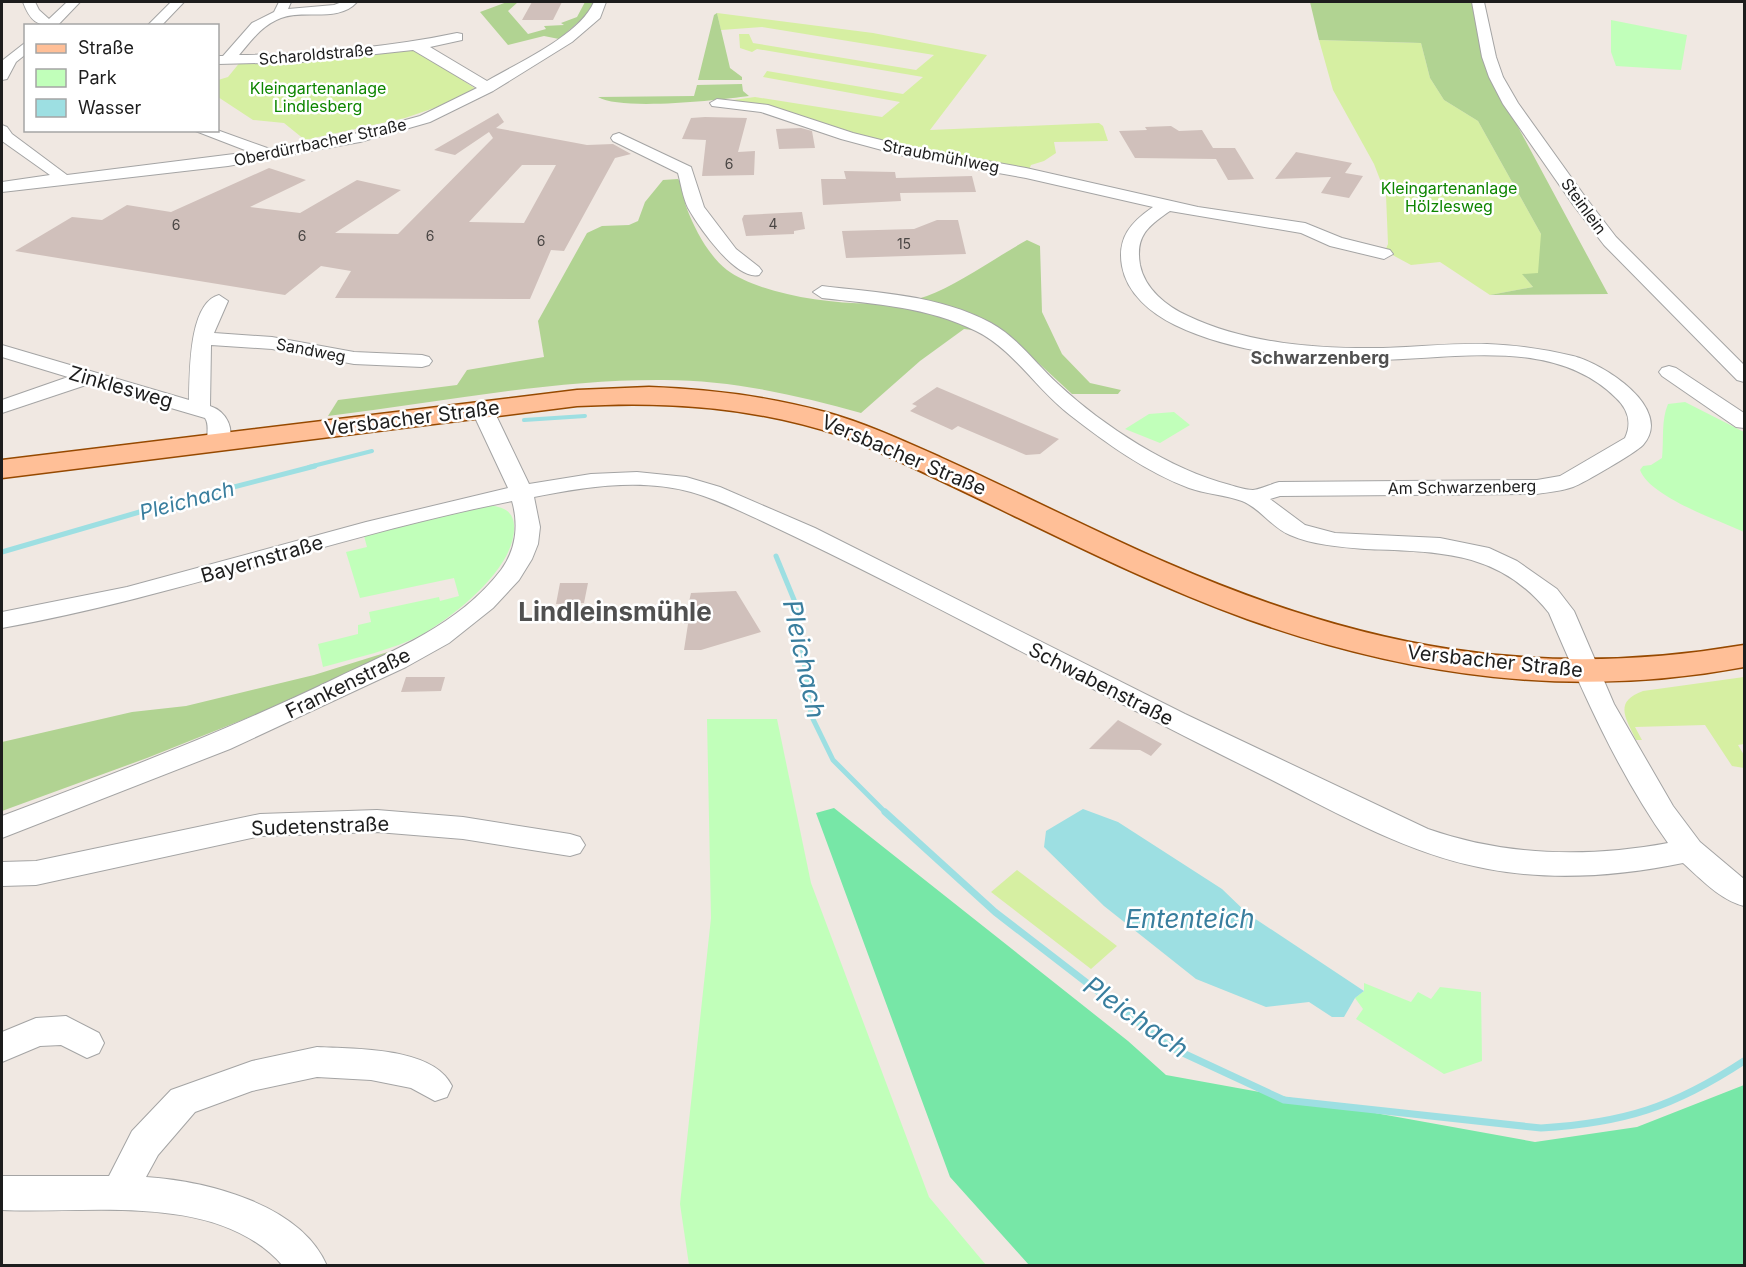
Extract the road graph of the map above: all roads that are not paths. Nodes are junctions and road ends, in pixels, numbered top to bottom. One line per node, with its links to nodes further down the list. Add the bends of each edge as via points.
1 (29, 2): 8 (street, via 33,12)
2 (74, 2): 9 (street)
3 (178, 2): 10 (street)
4 (351, 2): 7 (street, via 339,11)
5 (600, 2): 16 (street, Oberdürrbacher Straße, via 595,15 581,29)
6 (1478, 2): 34 (street, Steinlein, via 1496,77 1580,202 1610,241)
7 (282, 8): 14 (street)
8 (49, 24)
9 (51, 24)
10 (155, 24)
11 (457, 37): 12 (street, Scharoldstraße)
12 (414, 46): 14 (street, Scharoldstraße, via 302,58); 16 (street)
13 (24, 48): 15 (street, via 10,60)
14 (222, 60)
15 (2, 76)
16 (488, 88): 21 (street, Oberdürrbacher Straße, via 425,119 360,137)
17 (717, 103): 24 (street, Straubmühlweg, via 764,108 908,152 1026,173)
18 (2, 130): 22 (street, via 6,138 59,174)
19 (207, 132): 21 (street)
20 (619, 138): 26 (street, via 685,170 696,207 730,253)
21 (270, 154): 22 (street, Oberdürrbacher Straße)
22 (54, 181): 23 (street, Oberdürrbacher Straße)
23 (2, 187)
24 (1167, 205): 25 (street, via 1305,228 1336,242); 42 (street, Am Schwarzenberg, via 1137,229 1130,251 1134,278 1169,315 1246,342 1320,352 1482,350 1558,359 1601,376 1633,405 1641,420 1641,432 1634,442 1594,468 1557,483 1515,488 1279,489)
25 (1384, 254)
26 (753, 271)
27 (822, 292): 42 (street, Am Schwarzenberg, via 922,304 984,327 1017,352 1077,411 1158,465 1199,484)
28 (219, 301): 29 (street, via 207,317)
29 (201, 338): 31 (street, Sandweg, via 272,343 354,358); 37 (street, via 197,366)
30 (2, 351): 33 (street, Zinklesweg)
31 (422, 361)
32 (1668, 372): 38 (street)
33 (91, 376): 35 (street); 37 (street, Zinklesweg)
34 (1744, 376)
35 (2, 407)
36 (482, 409): 39 (main road, Versbacher Straße); 41 (street, Frankenstraße); 45 (main road, Versbacher Straße, via 577,398 668,394 723,398 793,412 891,446 1135,560 1289,622 1430,657)
37 (199, 410): 39 (street, Zinklesweg, via 213,414 218,421)
38 (1744, 422)
39 (218, 442): 40 (main road, Versbacher Straße)
40 (2, 469)
41 (521, 493): 43 (street, Bayernstraße, via 448,507 163,587); 46 (street, Frankenstraße, via 528,528 525,547 511,574 488,600 426,645 195,754); 48 (street, Schwabenstraße, via 606,478 660,480 701,488 768,514 1221,744 1373,816 1465,853 1572,863 1667,856)
42 (1252, 497): 45 (street, Am Schwarzenberg, via 1297,530 1334,540 1440,545 1481,553 1508,566 1548,595 1561,611)
43 (2, 620)
44 (1744, 656): 45 (main road, Versbacher Straße, via 1706,664)
45 (1585, 671): 48 (street, Am Schwarzenberg, via 1663,814)
46 (2, 827)
47 (570, 844): 49 (street, Sudetenstraße, via 464,828 377,821 260,825 36,873)
48 (1689, 850): 50 (street, Am Schwarzenberg)
49 (2, 874)
50 (1744, 894)
51 (87, 1043): 52 (street, via 66,1030 36,1032)
52 (2, 1048)
53 (435, 1086): 54 (street, via 420,1075 371,1065 317,1062 252,1076 183,1101 145,1143)
54 (119, 1192): 55 (street); 56 (street, via 183,1197 238,1213 285,1240)
55 (2, 1193)
56 (308, 1266)

